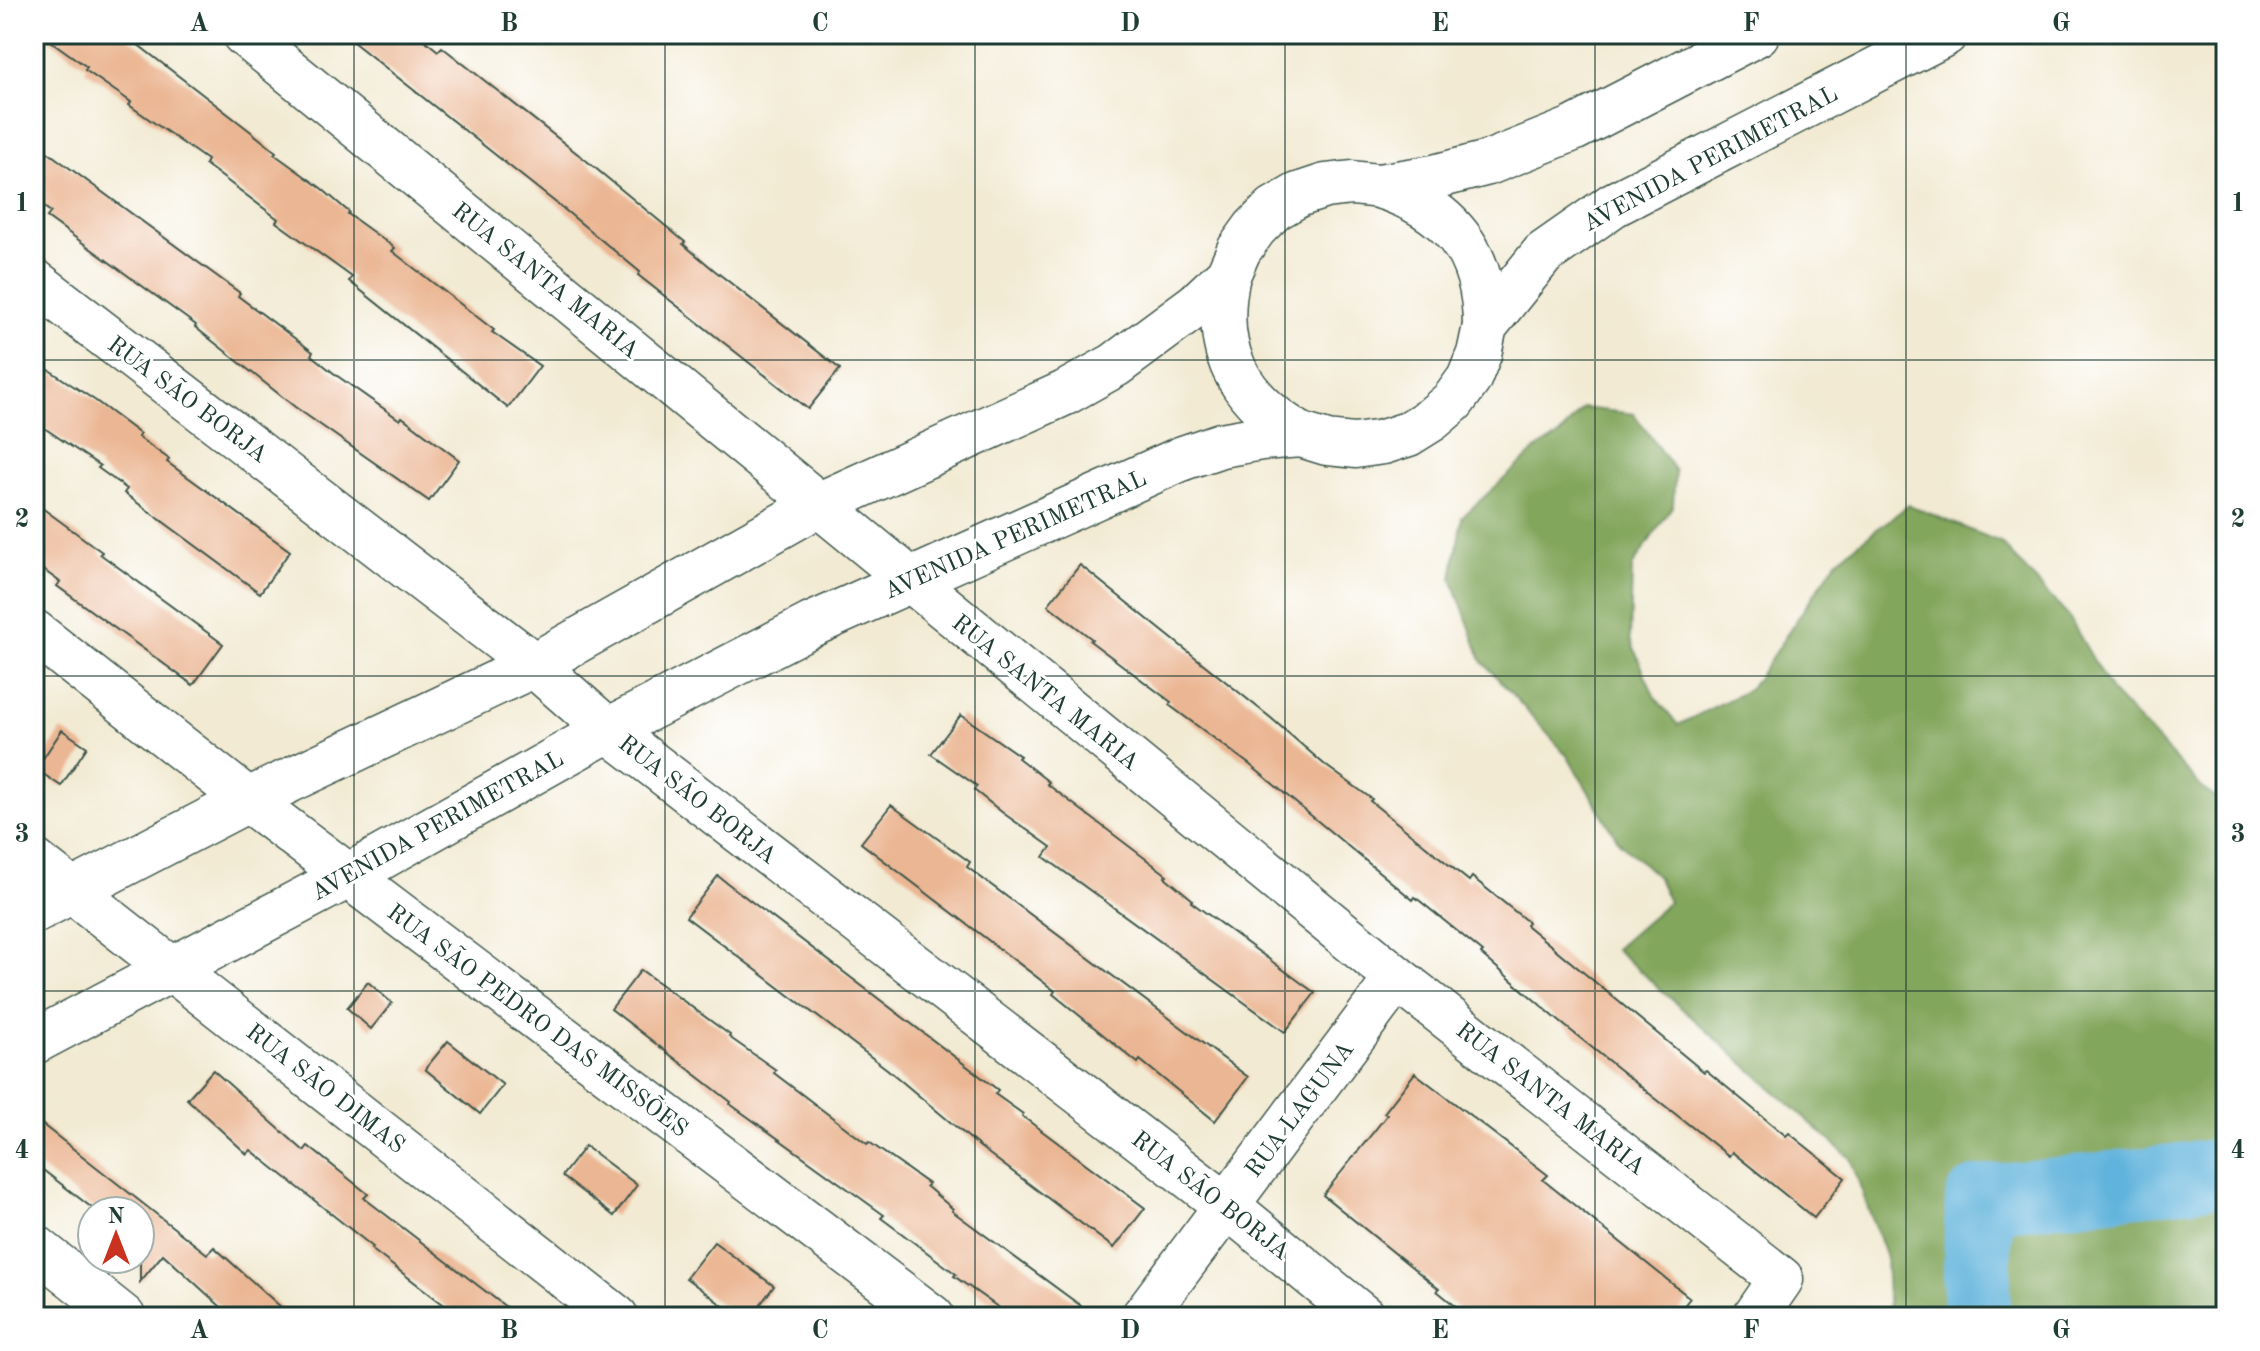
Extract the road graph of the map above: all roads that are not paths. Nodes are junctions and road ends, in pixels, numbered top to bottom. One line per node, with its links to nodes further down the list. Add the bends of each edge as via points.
1 (244, 34): 9 (street, RUA SANTA MARIA)
2 (1757, 34): 4 (street, via 1531,148 1434,177)
3 (1945, 34): 7 (street, AVENIDA PERIMETRAL, via 1613,205 1543,254)
4 (1379, 186): 5 (street, via 1325,186 1274,209 1239,250); 7 (street, via 1430,207 1450,225 1479,272)
5 (1228, 275): 8 (street, via 1223,330 1240,381 1256,404); 9 (street, via 1161,333 1090,379)
6 (34, 281): 12 (street, RUA SÃO BORJA)
7 (1485, 326): 8 (street, AVENIDA PERIMETRAL, via 1469,379 1453,401 1408,434 1355,446)
8 (1301, 435): 10 (street, AVENIDA PERIMETRAL, via 1221,445 1183,458)
9 (820, 504): 10 (street, RUA SANTA MARIA); 12 (street)
10 (910, 582): 13 (street, AVENIDA PERIMETRAL, via 811,625); 20 (street, RUA SANTA MARIA)
11 (34, 632): 14 (street, RUA SÃO PEDRO DAS MISSÕES)
12 (534, 665): 13 (street, RUA SÃO BORJA); 14 (street)
13 (608, 730): 16 (street, AVENIDA PERIMETRAL); 22 (street, RUA SÃO BORJA)
14 (248, 800): 16 (street, RUA SÃO PEDRO DAS MISSÕES); 17 (street)
15 (34, 861): 17 (street, RUA SÃO DIMAS)
16 (348, 876): 19 (street, AVENIDA PERIMETRAL); 26 (street, RUA SÃO PEDRO DAS MISSÕES)
17 (73, 891): 18 (street); 19 (street, RUA SÃO DIMAS)
18 (34, 911)
19 (173, 969): 21 (street, AVENIDA PERIMETRAL); 25 (street, RUA SÃO DIMAS)
20 (1397, 978): 22 (street, RUA LAGUNA); 29 (street, RUA SANTA MARIA, via 1781,1279)
21 (34, 1042)
22 (1226, 1205): 27 (street, RUA LAGUNA); 28 (street, RUA SÃO BORJA)
23 (34, 1246): 24 (street)
24 (123, 1317)
25 (616, 1317)
26 (932, 1317)
27 (1143, 1317)
28 (1363, 1317)
29 (1755, 1317)

